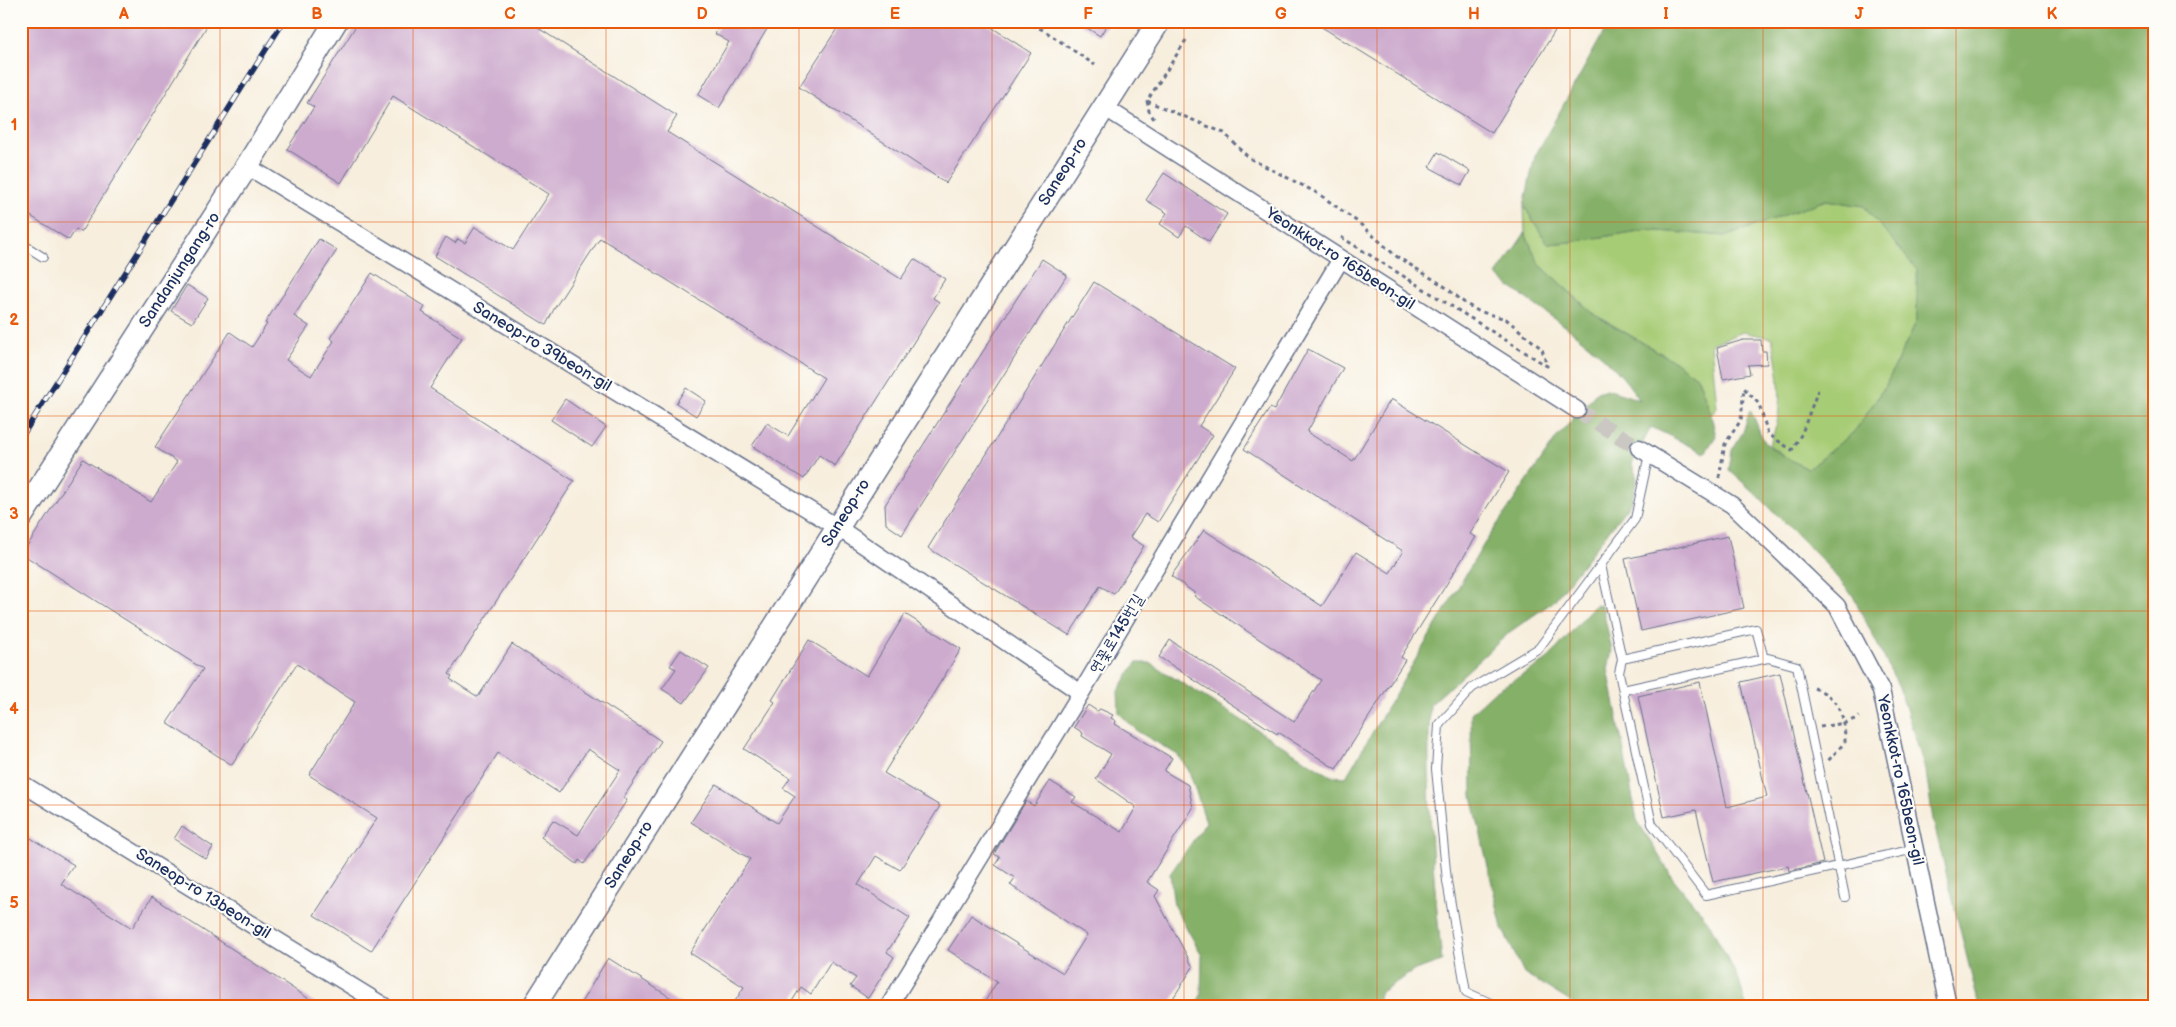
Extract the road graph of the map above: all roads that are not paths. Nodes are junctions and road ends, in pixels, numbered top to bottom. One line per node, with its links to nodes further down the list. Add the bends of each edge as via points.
1 (336, 21): 4 (street, Sandanjungang-ro)
2 (1159, 21): 3 (street, Saneop-ro)
3 (1104, 108): 7 (street, Yeonkkot-ro 165beon-gil); 11 (street, Saneop-ro)
4 (247, 166): 10 (street, Sandanjungang-ro); 11 (street, Saneop-ro 39beon-gil)
5 (21, 243): 6 (lane)
6 (43, 257)
7 (1341, 260): 8 (street, Yeonkkot-ro 165beon-gil); 16 (street, 연꽃로145번길)
8 (1577, 410)
9 (1644, 451): 12 (lane, via 1635,519); 18 (street, Yeonkkot-ro 165beon-gil, via 1732,505 1837,606 1881,690)
10 (21, 517)
11 (837, 528): 16 (street, Saneop-ro 39beon-gil); 22 (street, Saneop-ro)
12 (1601, 565): 13 (lane); 24 (lane, via 1539,648 1472,688 1439,725 1436,769 1447,881 1466,992)
13 (1622, 658): 14 (lane, via 1756,629); 15 (lane, via 1619,673)
14 (1764, 658): 15 (lane); 19 (lane, via 1797,666)
15 (1623, 690): 19 (lane, via 1652,824 1706,895)
16 (1081, 693): 23 (street, 연꽃로145번길)
17 (21, 783): 21 (street, Saneop-ro 13beon-gil)
18 (1915, 849): 19 (lane); 25 (street, Yeonkkot-ro 165beon-gil)
19 (1838, 866): 20 (lane)
20 (1845, 897)
21 (384, 1006)
22 (534, 1006)
23 (889, 1006)
24 (1497, 1006)
25 (1948, 1006)

